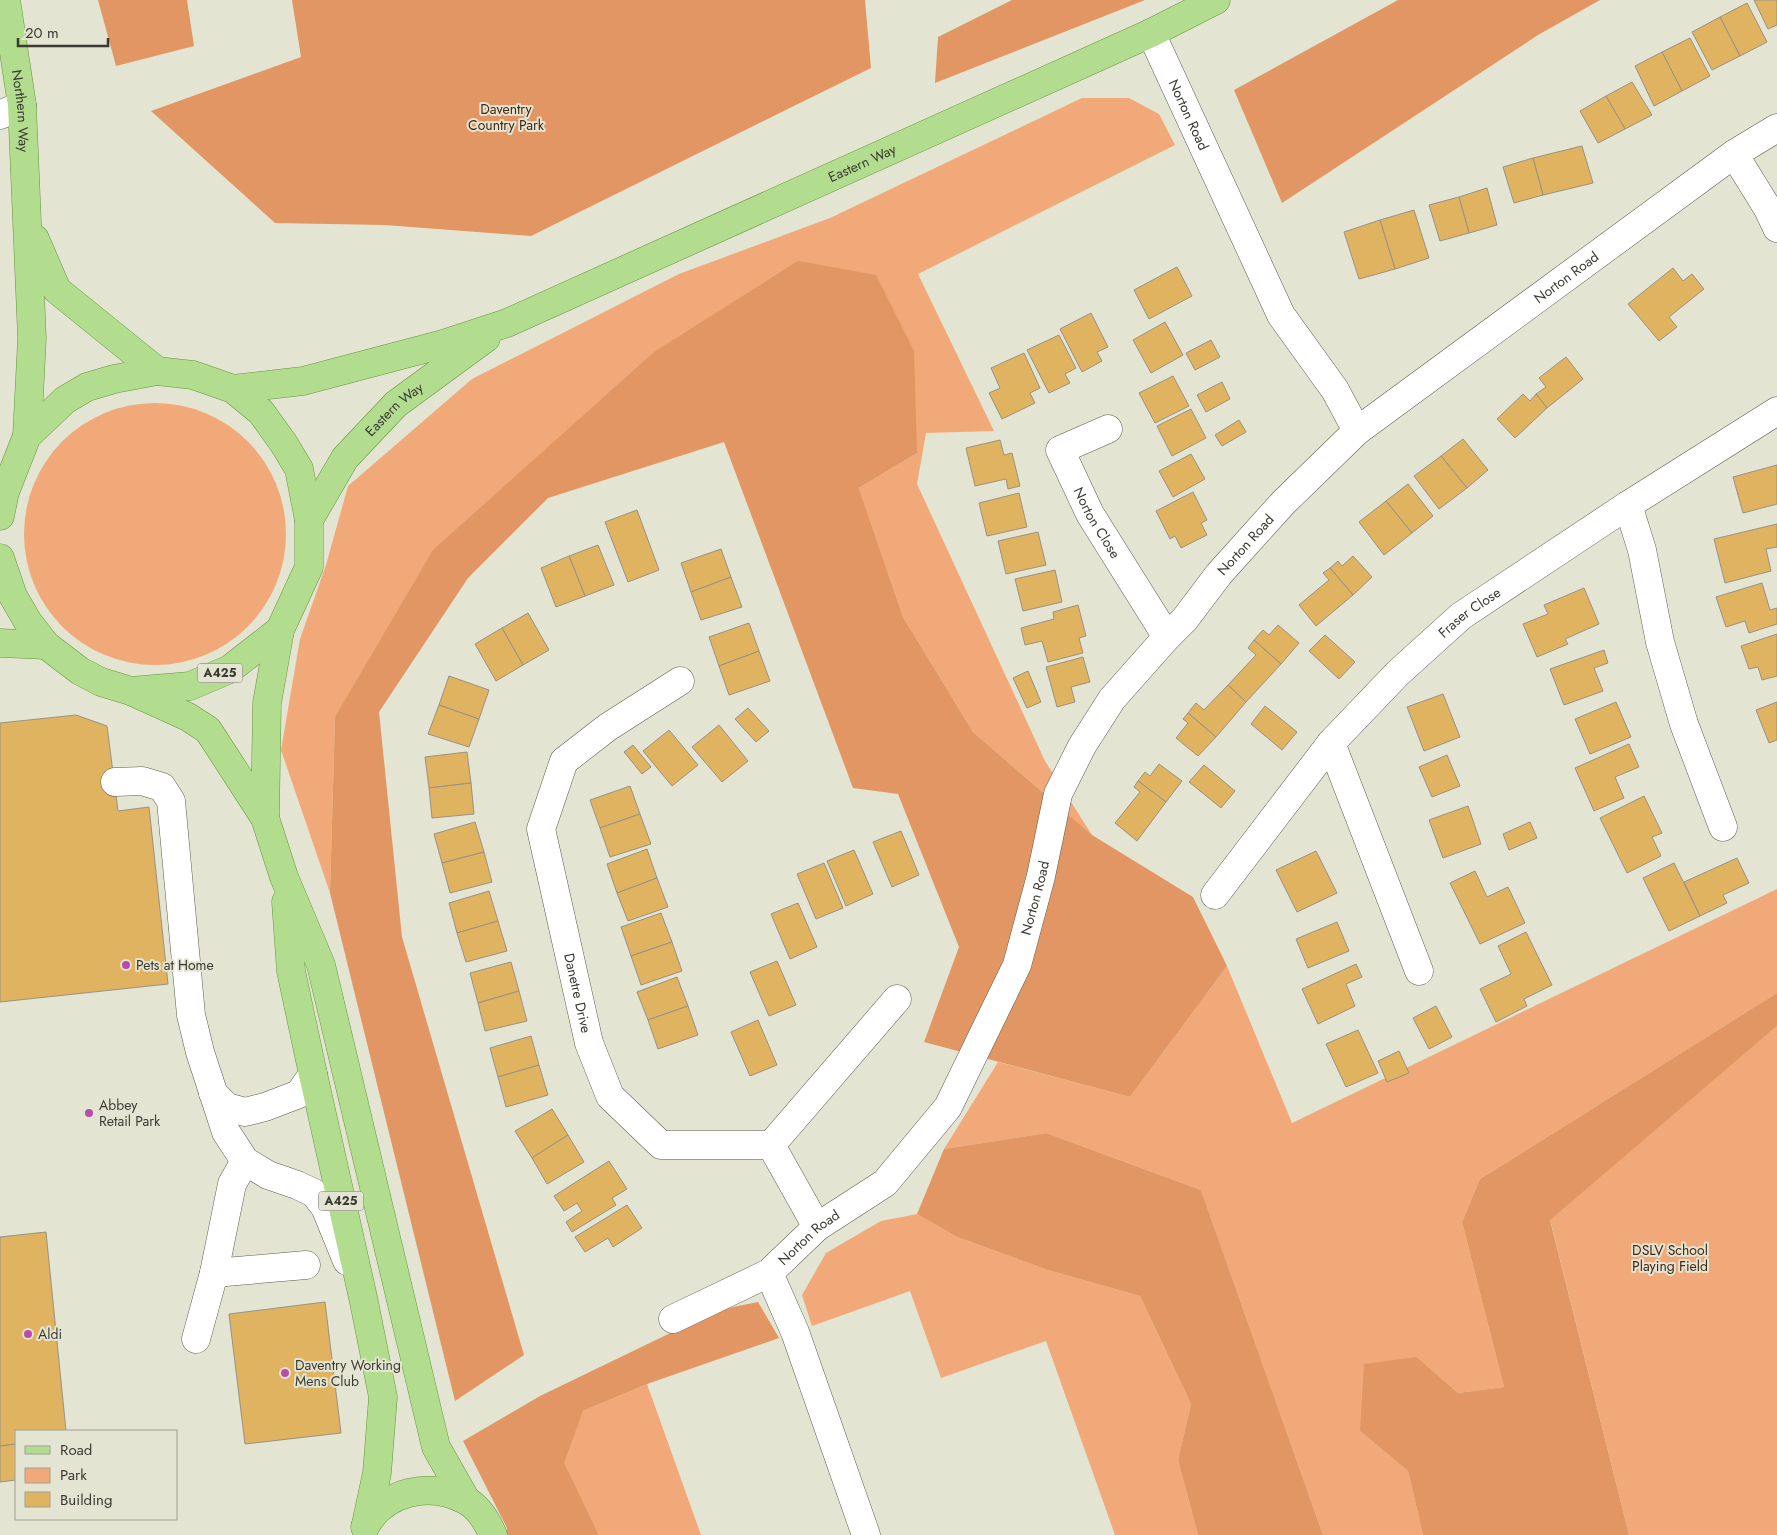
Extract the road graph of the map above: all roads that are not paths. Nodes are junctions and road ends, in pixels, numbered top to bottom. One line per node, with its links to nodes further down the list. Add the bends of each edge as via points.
1 (6, 0): 4 (main road, Northern Way / A425)
2 (1216, 0): 3 (main road, Eastern Way)
3 (1151, 33): 9 (main road, Eastern Way); 14 (street, Norton Road, via 1280,315 1335,390)
4 (11, 110): 7 (main road, Northern Way / A425)
5 (1777, 128): 6 (street, Norton Road)
6 (1734, 154): 8 (street); 14 (street, Norton Road)
7 (28, 224): 10 (main road, Northern Way / A425, via 57,290); 15 (main road, Northern Way / A425, via 32,338)
8 (1777, 228)
9 (507, 322): 11 (main road, Eastern Way, via 443,344 303,381); 18 (main road, Eastern Way, via 396,404 345,458)
10 (157, 371): 11 (main road, A425, via 193,375); 15 (main road, A425, via 87,387 65,400)
11 (234, 389): 18 (main road, A425, via 261,412 299,470)
12 (1777, 411): 16 (street, Fraser Close)
13 (1108, 429): 21 (street, Norton Close, via 1060,450 1090,514)
14 (1357, 431): 21 (street, Norton Road, via 1283,503)
15 (27, 436): 17 (main road, A425, via 5,492)
16 (1628, 505): 26 (street, Fraser Close, via 1461,616 1398,672); 29 (street, via 1642,550 1660,642 1682,715)
17 (0, 516)
18 (309, 520): 20 (main road, A425, via 309,567)
19 (0, 558): 23 (main road, via 13,596)
20 (280, 630): 25 (main road, A425, via 230,669 190,686); 28 (main road, A425, via 266,703)
21 (1167, 637): 38 (street, Norton Road, via 1112,699 1082,746 1058,794 1041,876 1017,965 948,1107 885,1183)
22 (0, 643): 23 (main road)
23 (46, 646): 25 (main road, A425, via 80,671 101,682)
24 (680, 681): 36 (street, Danetre Drive, via 608,727 564,760 541,828 589,1042 610,1096 661,1145)
25 (131, 691): 28 (main road, A425, via 188,716 208,730)
26 (1331, 743): 31 (street, Fraser Close); 32 (street)
27 (114, 782): 35 (street, via 142,781 162,787 171,801 191,1015)
28 (265, 818): 30 (main road, A425)
29 (1723, 827)
30 (284, 877): 34 (main road, A425, via 291,971); 45 (main road, A425, via 321,966 436,1447)
31 (1215, 895)
32 (1419, 971)
33 (897, 999): 36 (street)
34 (313, 1074): 35 (street, via 299,1094 245,1112 227,1107); 42 (main road, A425)
35 (213, 1093): 37 (street, via 226,1132)
36 (770, 1145): 38 (street)
37 (244, 1161): 41 (street, via 232,1184); 42 (street, via 268,1175 314,1193 325,1208)
38 (818, 1227): 40 (street, Norton Road)
39 (306, 1265): 41 (street)
40 (769, 1273): 43 (street, Norton Road); 48 (street, via 795,1332)
41 (214, 1274): 44 (street)
42 (364, 1302): 46 (main road, A425, via 383,1397 377,1473)
43 (673, 1319)
44 (196, 1339)
45 (466, 1500): 46 (main road, via 444,1491 419,1490 398,1496 379,1508); 47 (main road, via 488,1523)
46 (364, 1530)
47 (493, 1535)
48 (866, 1535)

